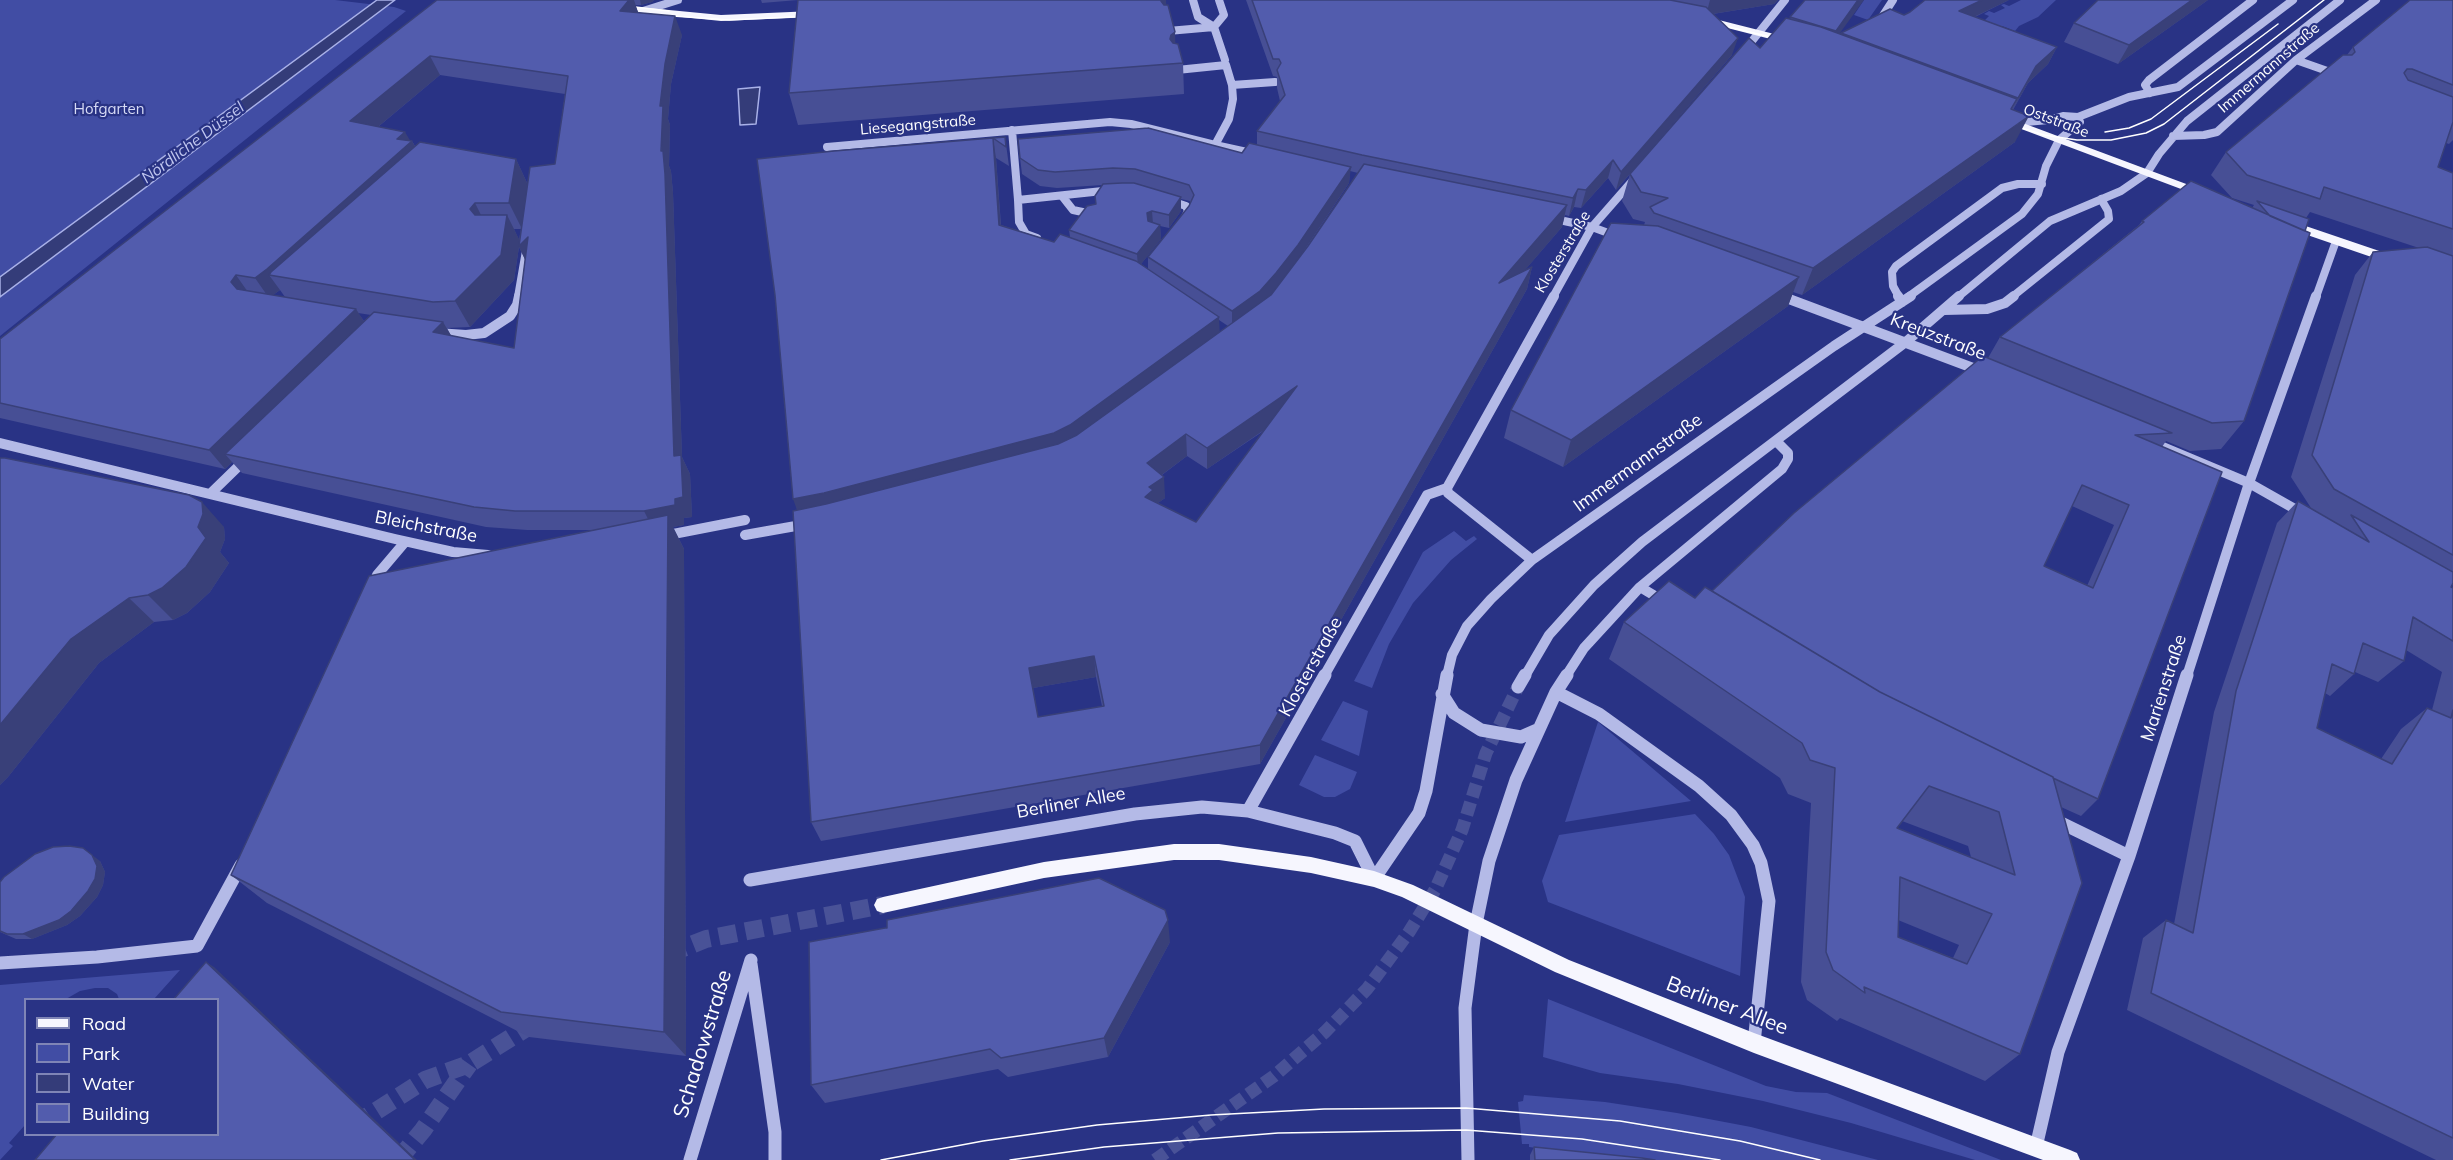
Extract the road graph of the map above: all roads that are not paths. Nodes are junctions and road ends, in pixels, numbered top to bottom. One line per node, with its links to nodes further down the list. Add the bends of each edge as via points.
1 (678, 0): 11 (street)
2 (1193, 0): 15 (street, via 1198,17)
3 (1219, 0): 15 (street, via 1224,15)
4 (1785, 0): 17 (street)
5 (1893, 0): 14 (street, via 1882,17)
6 (2253, 0): 26 (street, via 2149,80 2145,85)
7 (2293, 0): 26 (street, Immermannstraße, via 2178,87)
8 (2340, 0): 31 (street, Immermannstraße, via 2187,121)
9 (2376, 0): 19 (street, Immermannstraße)
10 (602, 6): 11 (main road)
11 (643, 11): 12 (main road, via 727,18)
12 (824, 13)
13 (1688, 16): 17 (main road)
14 (1900, 24)
15 (1214, 27): 16 (street); 21 (street)
16 (1168, 31)
17 (1760, 32): 18 (main road); 20 (street)
18 (1799, 44)
19 (2296, 60): 23 (street); 31 (street, Immermannstraße, via 2217,132)
20 (1735, 61)
21 (1225, 63): 22 (street); 25 (street)
22 (1177, 70)
23 (2333, 73)
24 (1275, 82): 25 (street)
25 (1232, 85): 33 (street, via 1229,119)
26 (2150, 93): 28 (street, Immermannstraße, via 2110,103)
27 (1993, 115): 29 (main road, Oststraße)
28 (2079, 117): 29 (street); 32 (street, Immermannstraße, via 2080,122)
29 (2014, 123): 32 (main road, Oststraße)
30 (1012, 130): 33 (street, Liesegangstraße, via 1110,122); 34 (street, Liesegangstraße); 44 (street)
31 (2174, 136): 36 (street, Immermannstraße)
32 (2059, 140): 36 (main road, Oststraße); 38 (street, Immermannstraße)
33 (1215, 145): 35 (street, Liesegangstraße)
34 (827, 147)
35 (1270, 158)
36 (2147, 173): 42 (street, Immermannstraße); 43 (main road, Oststraße)
37 (1638, 174): 49 (street, Klosterstraße)
38 (2042, 184): 56 (street, Immermannstraße, via 2022,214); 56 (street, via 2002,188 1896,266 1892,272 1893,286)
39 (1123, 190): 40 (street)
40 (1062, 196): 44 (street); 45 (street, via 1073,210)
41 (1158, 197): 48 (street, via 1186,206 1188,211)
42 (2101, 199): 57 (street, Immermannstraße, via 2050,221); 57 (street, via 2109,219 2005,303 1987,309)
43 (2216, 199)
44 (1018, 200): 52 (street, via 1019,222 1026,234)
45 (1092, 214)
46 (1545, 218): 49 (street)
47 (2281, 222): 53 (main road)
48 (1178, 227)
49 (1592, 227): 51 (street); 67 (street, Klosterstraße)
50 (528, 236): 59 (street, via 517,305 510,316 484,333)
51 (1624, 239)
52 (1046, 241)
53 (2336, 241): 54 (main road); 66 (street, Marienstraße)
54 (2400, 262)
55 (1765, 290): 58 (street, Kreuzstraße)
56 (1902, 302): 58 (street, Immermannstraße)
57 (1944, 310): 60 (street, Immermannstraße)
58 (1863, 326): 60 (street, Kreuzstraße); 76 (street, Immermannstraße)
59 (426, 332)
60 (1907, 342): 61 (street, Kreuzstraße); 63 (street, Immermannstraße)
61 (1991, 375)
62 (2142, 438): 66 (street)
63 (1776, 441): 77 (street, via 1788,453 1782,469); 80 (street, Immermannstraße, via 1642,542 1594,585 1549,635)
64 (0, 443): 68 (street, Bleichstraße)
65 (258, 447): 68 (street)
66 (2249, 483): 69 (street); 86 (street, Marienstraße)
67 (1447, 488): 76 (street, via 1448,493); 84 (street, Klosterstraße, via 1427,495)
68 (210, 494): 74 (street, Bleichstraße)
69 (2310, 518)
70 (745, 520): 73 (street)
71 (822, 521): 72 (street)
72 (746, 535)
73 (650, 539)
74 (405, 542): 75 (street, Bleichstraße, via 453,552); 78 (street, via 377,575)
75 (500, 555)
76 (1532, 560): 82 (street, Immermannstraße, via 1467,626 1452,655)
77 (1640, 587): 79 (street); 81 (street, via 1584,648)
78 (367, 597)
79 (1675, 608)
80 (1518, 687)
81 (1556, 692): 83 (street); 93 (street, via 1599,714 1699,786 1731,814 1752,845 1761,863 1769,901)
82 (1442, 693): 83 (street, via 1454,713 1481,730 1521,736); 88 (street, Immermannstraße, via 1419,813)
83 (1537, 730): 91 (street, via 1496,838)
84 (1248, 811): 88 (street, Berliner Allee, via 1356,841); 89 (street, Berliner Allee, via 1202,807 1136,813)
85 (2038, 811): 86 (street)
86 (2129, 856): 94 (street, Marienstraße, via 2058,1052)
87 (245, 857): 92 (street, via 197,946)
88 (1374, 879): 90 (main road, Berliner Allee, via 1266,857 1174,852 1044,870); 91 (main road, Berliner Allee)
89 (750, 880)
90 (883, 905)
91 (1476, 924): 93 (main road, Berliner Allee, via 1562,966); 97 (street, via 1465,1008)
92 (0, 963)
93 (1754, 1043): 94 (main road, Berliner Allee)
94 (2036, 1148): 98 (main road, Berliner Allee)
95 (690, 1160): 96 (street, Schadowstraße, via 751,960 775,1132)
96 (775, 1160)
97 (1468, 1160)
98 (2070, 1160)

